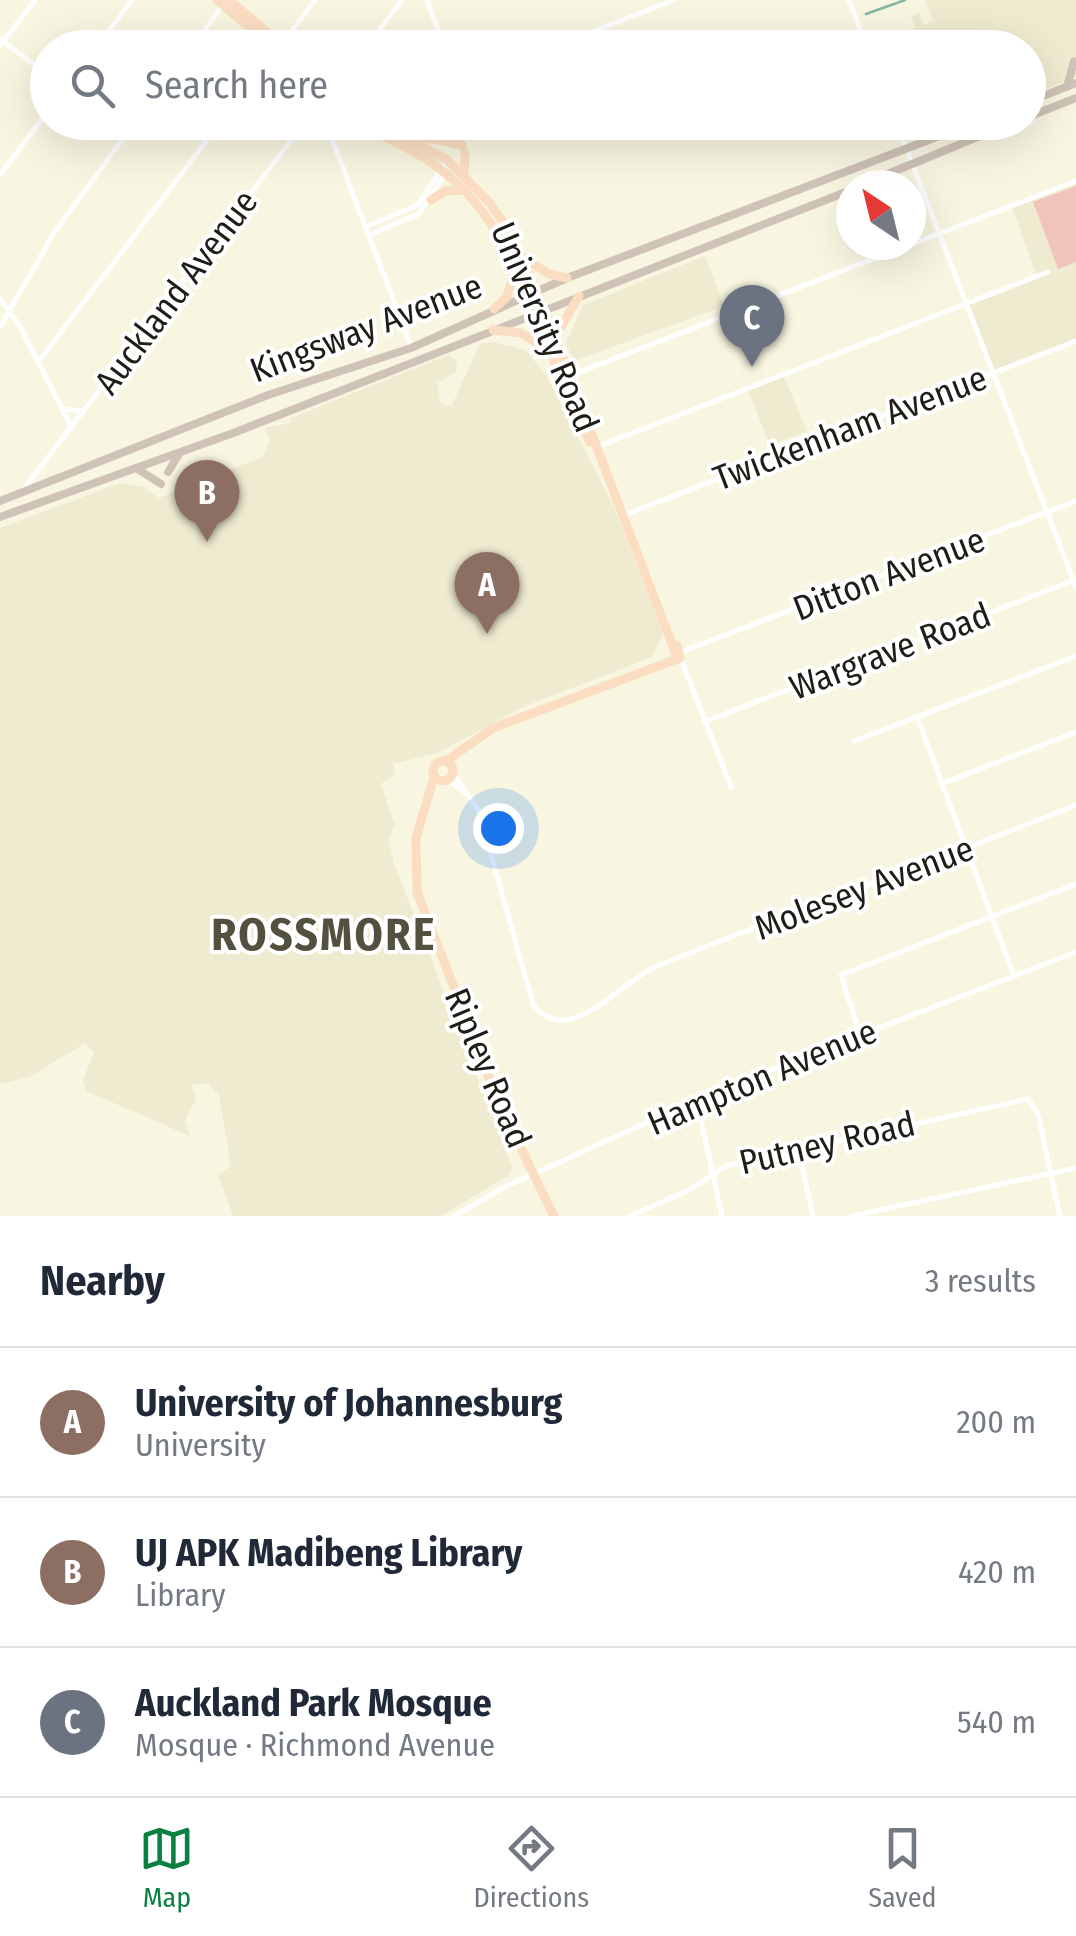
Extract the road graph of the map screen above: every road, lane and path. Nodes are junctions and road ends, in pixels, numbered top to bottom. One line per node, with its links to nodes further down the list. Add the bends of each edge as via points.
1 (36, 0): 17 (street)
2 (132, 0): 9 (street)
3 (315, 0): 12 (street)
4 (402, 0): 13 (street)
5 (426, 0): 14 (street)
6 (674, 0): 15 (street)
7 (849, 0): 16 (street)
8 (224, 2): 10 (street); 11 (main road)
9 (110, 30)
10 (205, 30)
11 (260, 30)
12 (292, 30)
13 (380, 30)
14 (438, 30)
15 (596, 30)
16 (860, 30)
17 (1, 42): 19 (street)
18 (1074, 61): 20 (main road)
19 (30, 62)
20 (1072, 85): 21 (main road)
21 (1046, 95)
22 (1076, 98): 23 (main road)
23 (1046, 110)
24 (30, 135): 39 (street)
25 (121, 140): 58 (street)
26 (206, 140): 66 (street)
27 (291, 140): 70 (street, Auckland Avenue)
28 (332, 140): 45 (street)
29 (393, 140): 37 (main road, University Road)
30 (409, 140): 37 (main road, University Road)
31 (431, 140): 40 (main road, via 463,149)
32 (902, 140): 35 (street)
33 (931, 140): 35 (main road, Kingsway Avenue)
34 (967, 140): 36 (main road)
35 (906, 150): 36 (street); 51 (main road, Kingsway Avenue)
36 (913, 161): 38 (main road); 46 (street)
37 (446, 167): 40 (main road, University Road); 42 (main road, University Road); 44 (street); 45 (street, via 418,205)
38 (894, 170)
39 (0, 174)
40 (464, 176): 48 (main road, University Road, via 505,224)
41 (1076, 182): 46 (street)
42 (464, 190): 44 (main road); 49 (main road, University Road)
43 (836, 196): 54 (main road, Kingsway Avenue)
44 (431, 200): 47 (street, via 414,218)
45 (366, 226): 47 (street)
46 (942, 234): 56 (street); 68 (street)
47 (370, 235): 64 (street)
48 (522, 256): 51 (main road); 52 (main road, University Road)
49 (515, 268): 53 (main road, University Road); 57 (main road, via 507,298)
50 (1048, 272): 56 (street)
51 (567, 278): 52 (main road, Kingsway Avenue)
52 (536, 291): 53 (main road, Kingsway Avenue); 59 (main road, University Road)
53 (526, 296): 57 (main road, Kingsway Avenue); 59 (main road, University Road)
54 (578, 296): 59 (main road, Kingsway Avenue); 62 (main road)
55 (0, 299): 58 (street)
56 (968, 302): 67 (street); 72 (street)
57 (494, 309): 64 (main road, Kingsway Avenue)
58 (10, 310): 60 (street); 66 (street)
59 (538, 311): 61 (main road, Kingsway Avenue); 62 (main road, University Road); 65 (main road, University Road)
60 (0, 327)
61 (492, 330): 65 (main road, via 521,333); 73 (main road, Kingsway Avenue)
62 (554, 337): 68 (main road, University Road)
63 (1076, 341): 67 (street, Twickenham Avenue)
64 (411, 348): 78 (main road, Kingsway Avenue, via 268,395)
65 (547, 350): 76 (main road, University Road)
66 (38, 362): 69 (street)
67 (994, 373): 83 (street); 84 (street, Twickenham Avenue)
68 (570, 376): 72 (main road, University Road)
69 (62, 408): 70 (street); 71 (street)
70 (84, 411): 71 (street, Auckland Avenue)
71 (72, 428): 74 (street, Auckland Avenue)
72 (596, 447): 76 (main road, University Road)
73 (182, 451): 75 (main road, Kingsway Avenue); 77 (main road)
74 (47, 461): 78 (street, via 46,474); 80 (street, Auckland Avenue)
75 (136, 468): 79 (main road); 85 (main road, Kingsway Avenue)
76 (606, 471): 84 (main road, University Road)
77 (168, 472)
78 (54, 482): 80 (main road, Kingsway Avenue)
79 (161, 484)
80 (20, 494): 81 (main road, Kingsway Avenue)
81 (0, 501)
82 (1076, 501): 83 (street, Ditton Avenue)
83 (1049, 512): 86 (street); 87 (street, Ditton Avenue)
84 (624, 515): 87 (main road, University Road)
85 (0, 518)
86 (1075, 582): 90 (street, Wargrave Road)
87 (679, 655): 90 (street, University Road); 93 (main road, Ditton Avenue, via 502,724 468,745)
88 (1076, 656): 89 (street)
89 (918, 719): 92 (street); 94 (street)
90 (704, 722): 95 (street, University Road)
91 (1076, 732): 94 (street)
92 (854, 741)
93 (446, 773): 97 (street, Molesey Avenue, via 479,812 525,984 539,1012 560,1021 577,1019 652,968); 107 (main road, Ripley Road, via 427,801 416,838 417,892)
94 (943, 783): 97 (street)
95 (730, 787)
96 (1076, 805): 97 (street, Molesey Avenue)
97 (966, 849): 99 (street)
98 (1076, 884): 99 (street)
99 (992, 916): 101 (street); 102 (street, via 841,975)
100 (1076, 952): 101 (street, Hampton Avenue)
101 (1014, 976): 102 (street, Hampton Avenue)
102 (860, 1034): 103 (street, Hampton Avenue)
103 (697, 1102): 106 (street); 107 (street, Hampton Avenue)
104 (798, 1148): 106 (street, Putney Road); 108 (street, Putney Road, via 1024,1099 1034,1102); 113 (street)
105 (1076, 1168): 108 (street)
106 (714, 1169): 111 (street, Putney Road, via 689,1190); 112 (street)
107 (533, 1174): 109 (street, Hampton Avenue); 110 (main road, Ripley Road)
108 (1051, 1174): 114 (street); 115 (street)
109 (454, 1216)
110 (554, 1216)
111 (630, 1216)
112 (722, 1216)
113 (813, 1216)
114 (852, 1216)
115 (1060, 1216)

